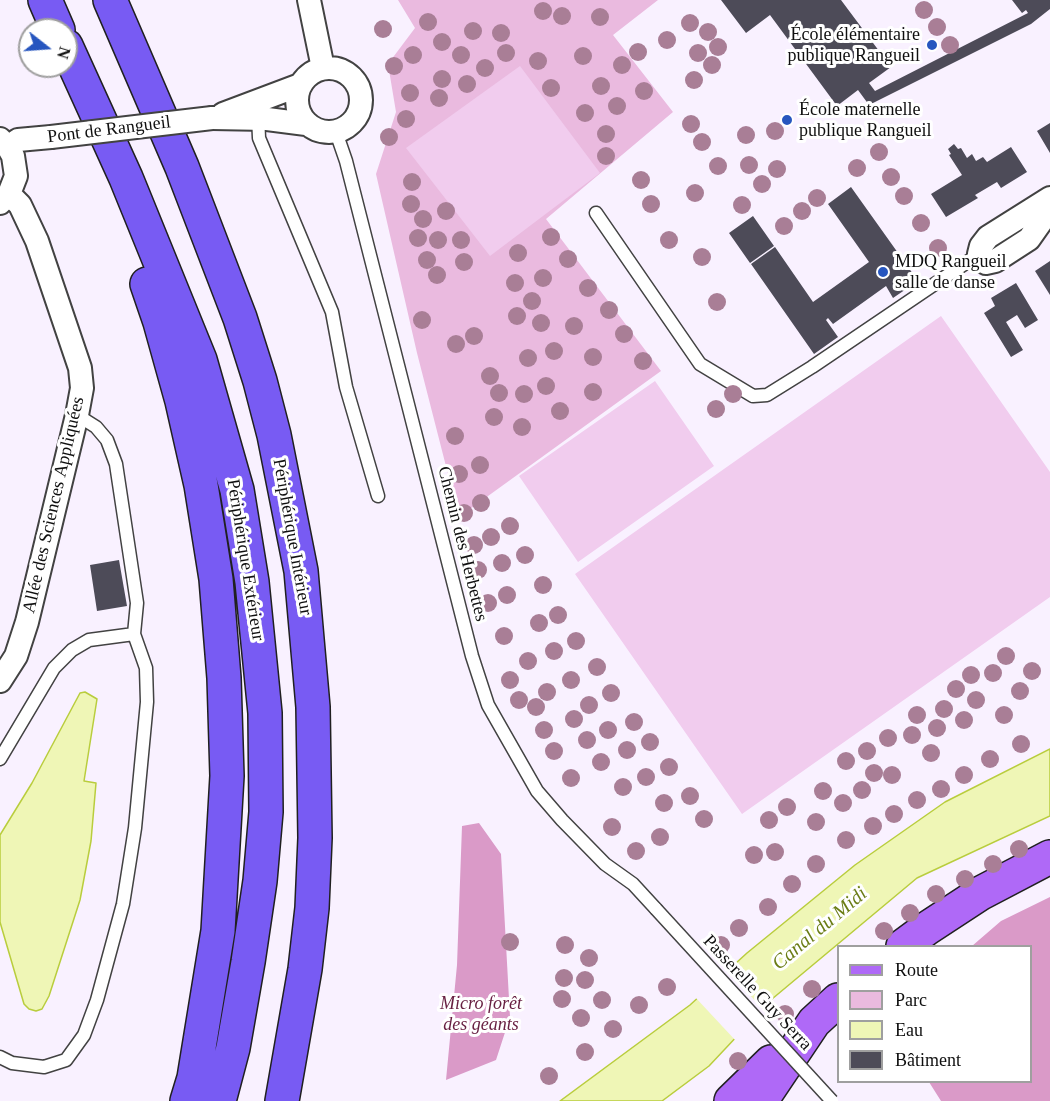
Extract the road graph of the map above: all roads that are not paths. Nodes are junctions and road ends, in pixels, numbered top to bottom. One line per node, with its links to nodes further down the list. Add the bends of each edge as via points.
1 (45, 0): 4 (highway)
2 (110, 0): 31 (highway, Périphérique Intérieur, via 182,167 240,318 274,435 301,571 313,707 315,838 305,969)
3 (309, 0): 5 (street)
4 (53, 18)
5 (323, 68): 7 (street, via 313,71); 10 (street, via 337,68 350,75 361,100 358,115 349,126)
6 (78, 72): 12 (highway, Périphérique Extérieur)
7 (300, 85): 8 (street, Pont de Rangueil); 9 (street, via 297,106)
8 (257, 110): 9 (street, Pont de Rangueil); 11 (street, Pont de Rangueil, bridge); 19 (lane, via 259,138 332,312 346,387)
9 (306, 124): 10 (street, via 325,133)
10 (336, 132): 24 (lane, Chemin des Herbettes, via 488,705 537,790 605,864 633,884)
11 (4, 143): 13 (street, via 16,165 16,176)
12 (126, 178): 29 (highway, via 134,250 160,322 201,485 216,579 224,678 227,776 218,932); 30 (highway, Périphérique Extérieur, via 200,360 237,490 254,594 265,713 266,812 248,962)
13 (4, 198): 18 (street, Allée des Sciences Appliquées, via 20,205 37,241 80,368 82,388)
14 (1050, 198): 17 (street, via 988,237)
15 (1050, 209): 17 (street, via 1029,238 995,261 986,263)
16 (596, 213): 17 (lane, via 700,364 753,396 767,395 812,368)
17 (979, 254)
18 (77, 415): 20 (lane, via 107,440 116,464 137,603); 21 (street, Allée des Sciences Appliquées, via 27,622 16,657)
19 (378, 496)
20 (134, 634): 22 (lane, via 89,640 72,650 54,668); 28 (lane, via 146,668 147,702 136,817 123,904 97,1000 84,1035 66,1060 44,1068)
21 (0, 681)
22 (0, 759)
23 (1050, 857): 25 (main road, via 981,893)
24 (656, 909): 34 (lane, Passerelle Guy Serra, bridge)
25 (904, 945)
26 (837, 1001): 27 (main road)
27 (814, 1022): 32 (main road); 33 (main road)
28 (0, 1057)
29 (187, 1101)
30 (219, 1101)
31 (282, 1101)
32 (731, 1101)
33 (761, 1101)
34 (832, 1101)

